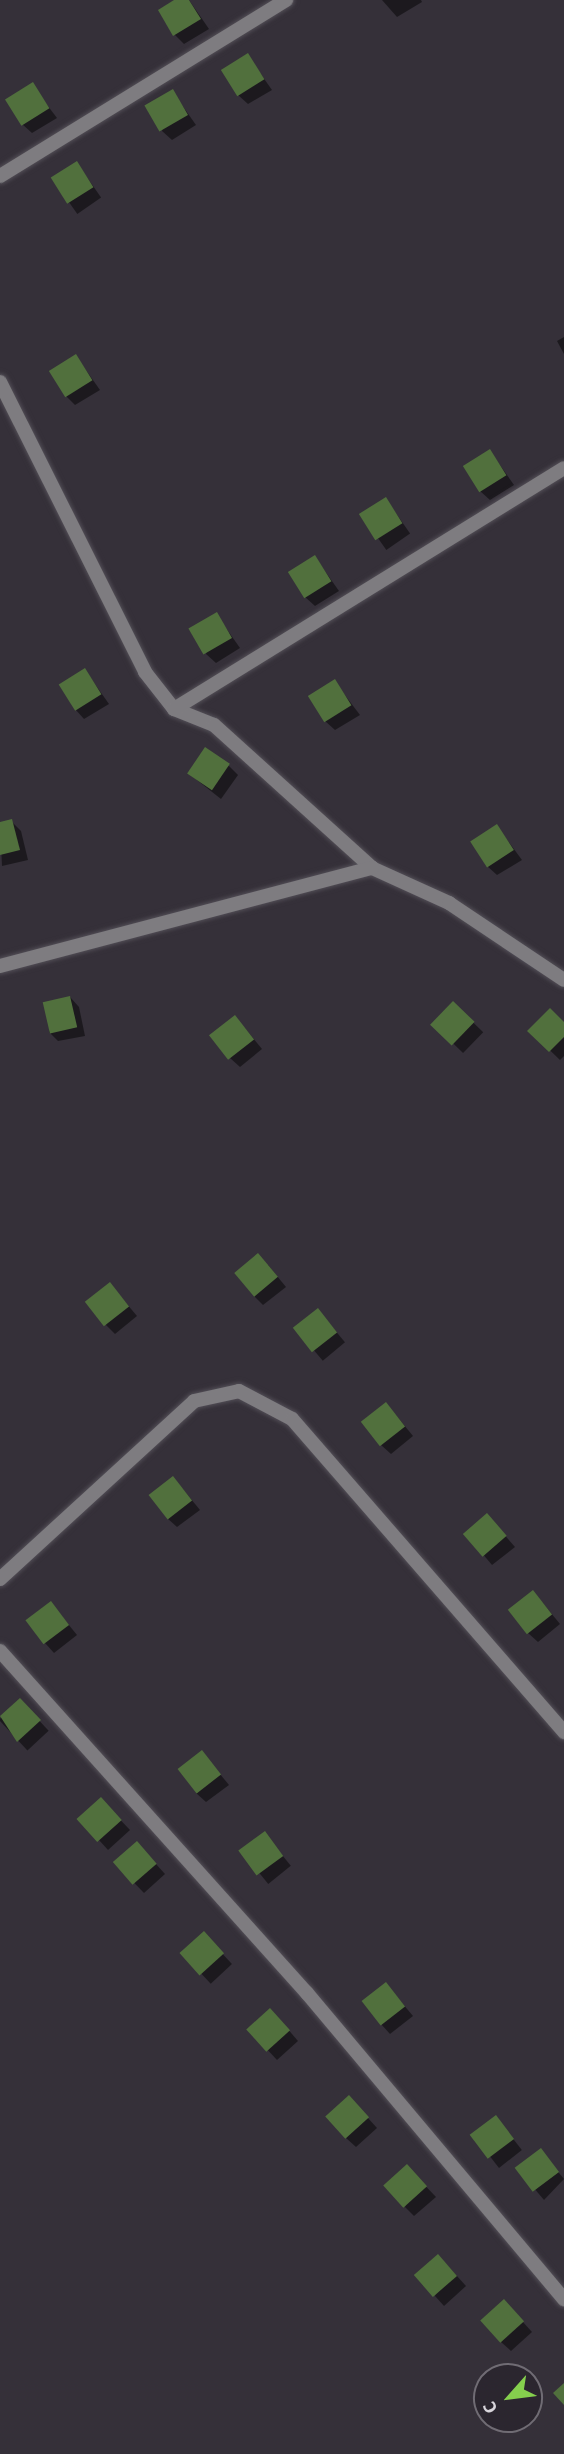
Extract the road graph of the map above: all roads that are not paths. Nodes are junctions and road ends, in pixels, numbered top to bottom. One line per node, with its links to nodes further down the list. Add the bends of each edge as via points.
1 (286, 0): 2 (lane)
2 (0, 176)
3 (0, 382): 5 (lane, via 145,672)
4 (564, 468): 5 (lane)
5 (174, 709): 6 (lane, via 214,725)
6 (372, 868): 7 (lane); 8 (lane, via 449,903)
7 (0, 966)
8 (564, 980)
9 (0, 1579): 11 (lane, via 194,1401 239,1391 292,1419)
10 (0, 1651): 12 (lane, via 307,1993)
11 (564, 1732)
12 (564, 2299)

